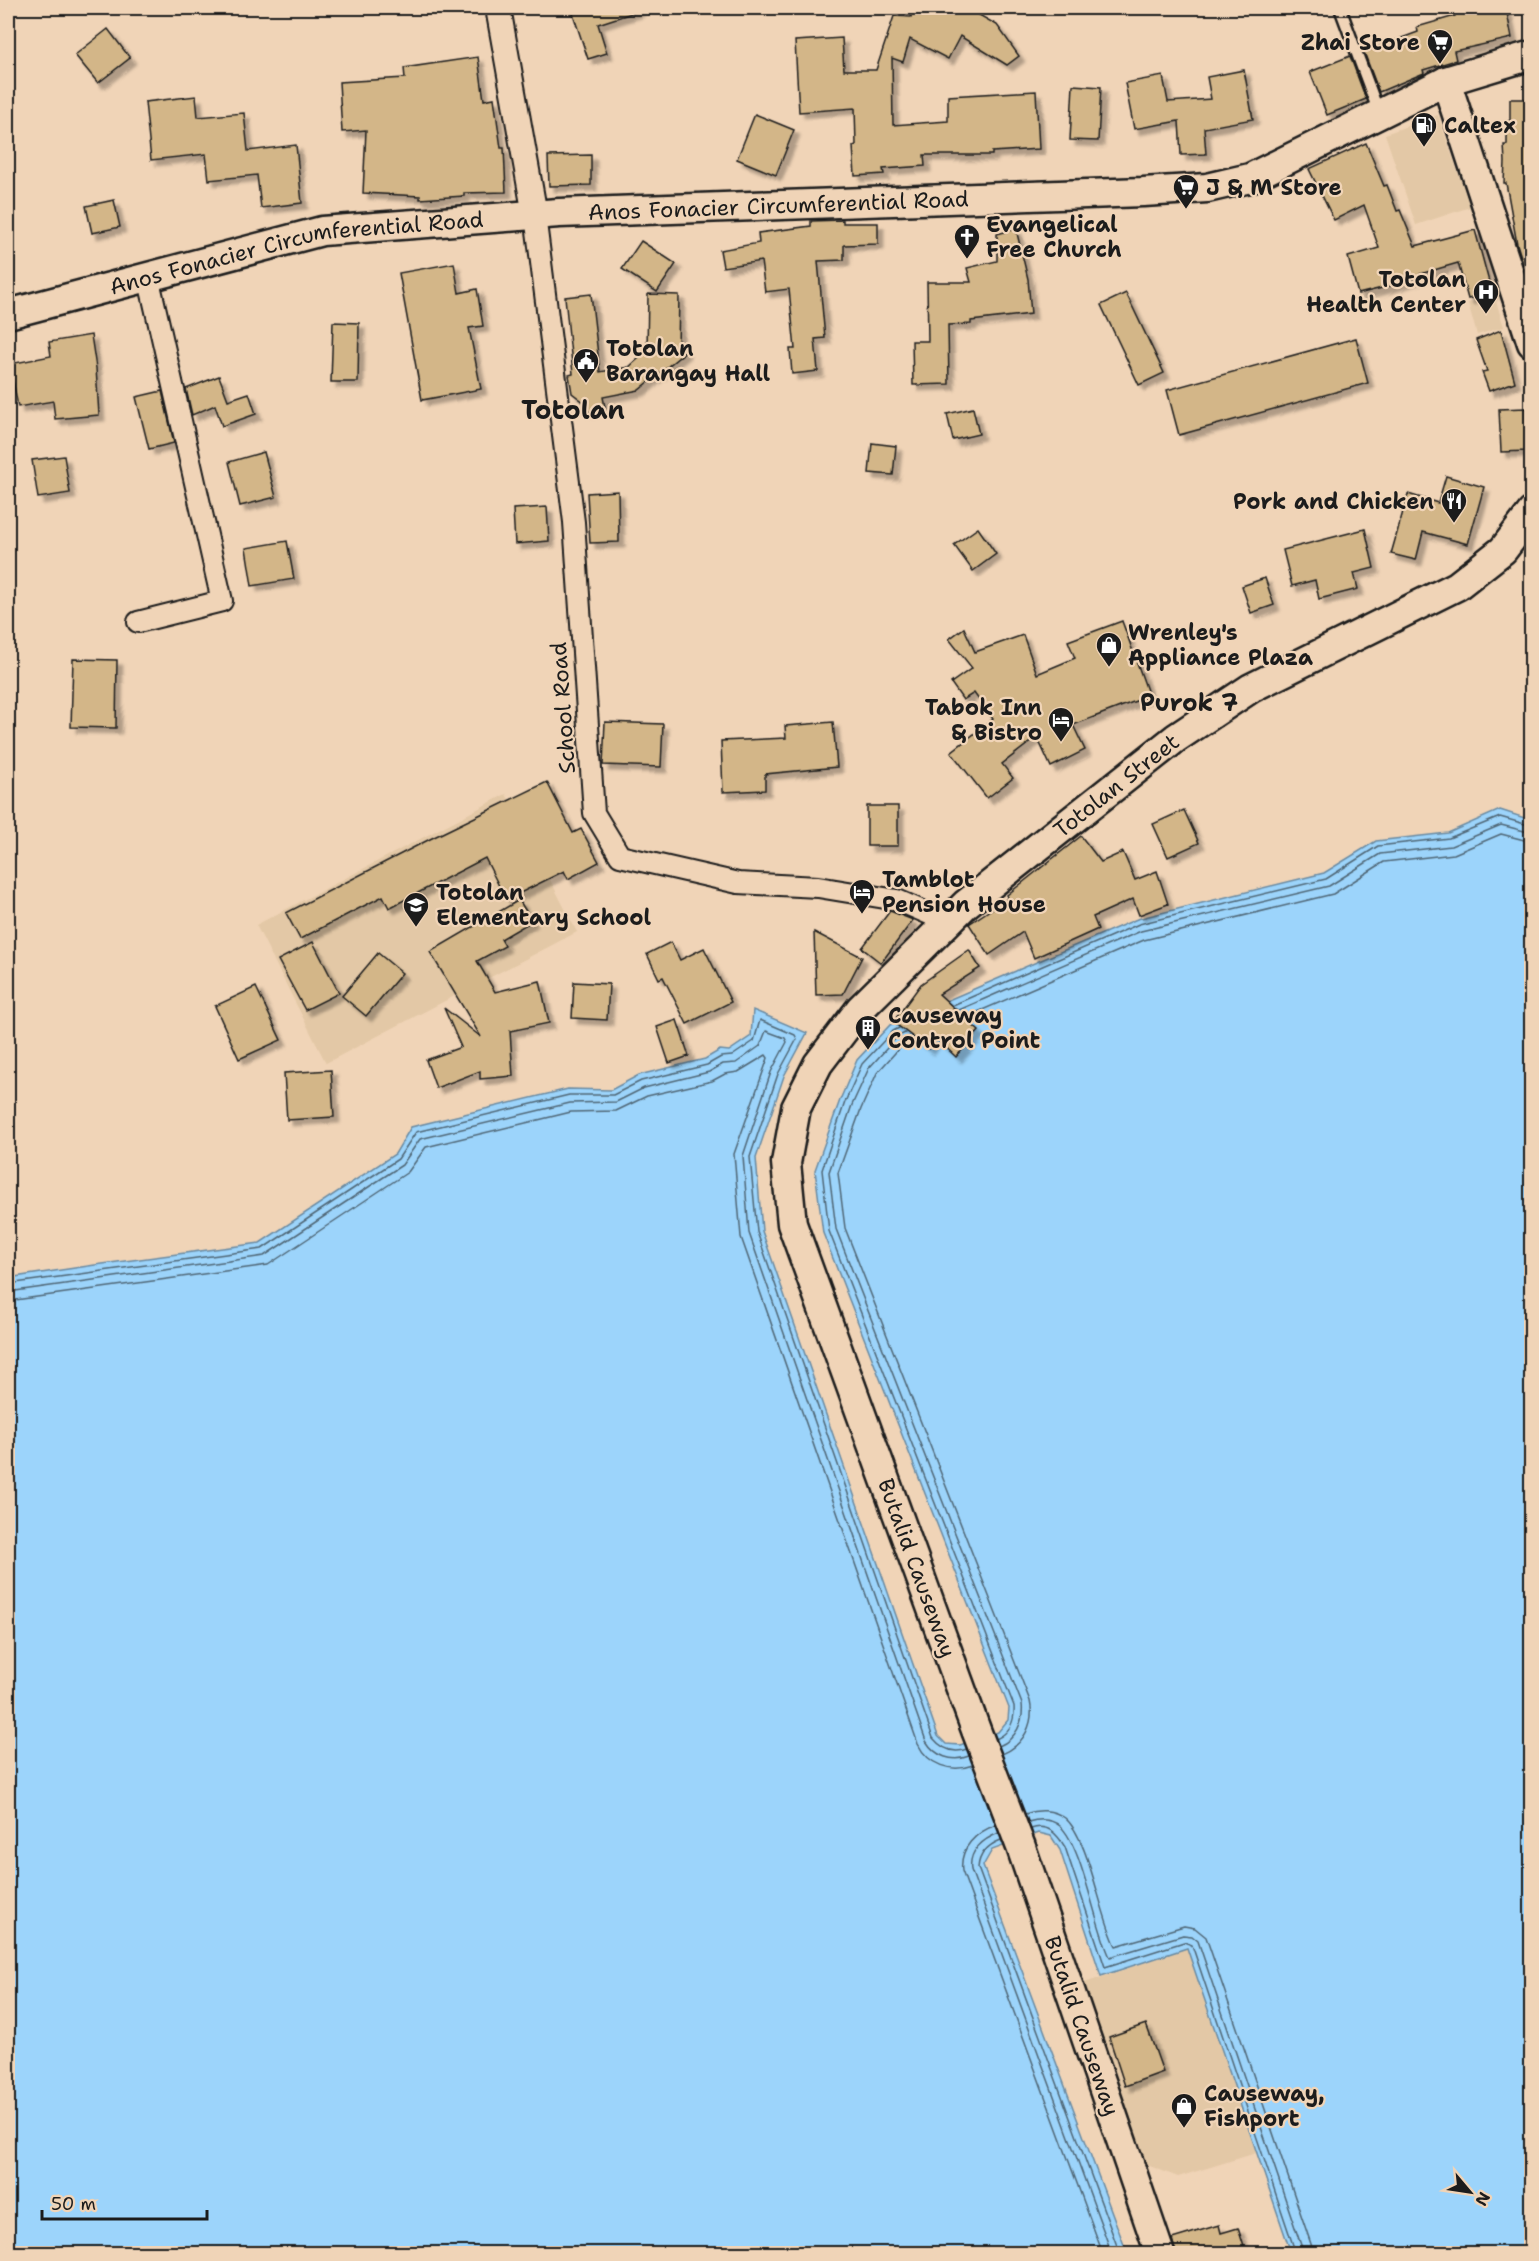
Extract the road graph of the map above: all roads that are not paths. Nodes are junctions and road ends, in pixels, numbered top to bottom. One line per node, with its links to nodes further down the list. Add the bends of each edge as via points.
1 (498, 8): 6 (street)
2 (1340, 8): 5 (lane)
3 (1532, 55): 4 (main road, Anos Fonacier Circumferential Road)
4 (1446, 81): 5 (main road, Anos Fonacier Circumferential Road); 9 (main road)
5 (1379, 114): 6 (main road, Anos Fonacier Circumferential Road, via 1250,178 1207,188)
6 (535, 215): 7 (main road, Anos Fonacier Circumferential Road, via 322,231); 12 (street, School Road, via 574,522 594,813 620,856 738,883 819,887 897,900)
7 (148, 276): 8 (main road, Anos Fonacier Circumferential Road); 11 (street, via 222,601)
8 (8, 314)
9 (1532, 343)
10 (1532, 512): 12 (main road, Totolan Street, via 1503,550 1457,586 1251,688 1176,738)
11 (138, 622)
12 (948, 921): 13 (main road, Butalid Causeway, via 860,1009 818,1064 796,1108 786,1163 792,1224 1021,1847)
13 (1160, 2253)

